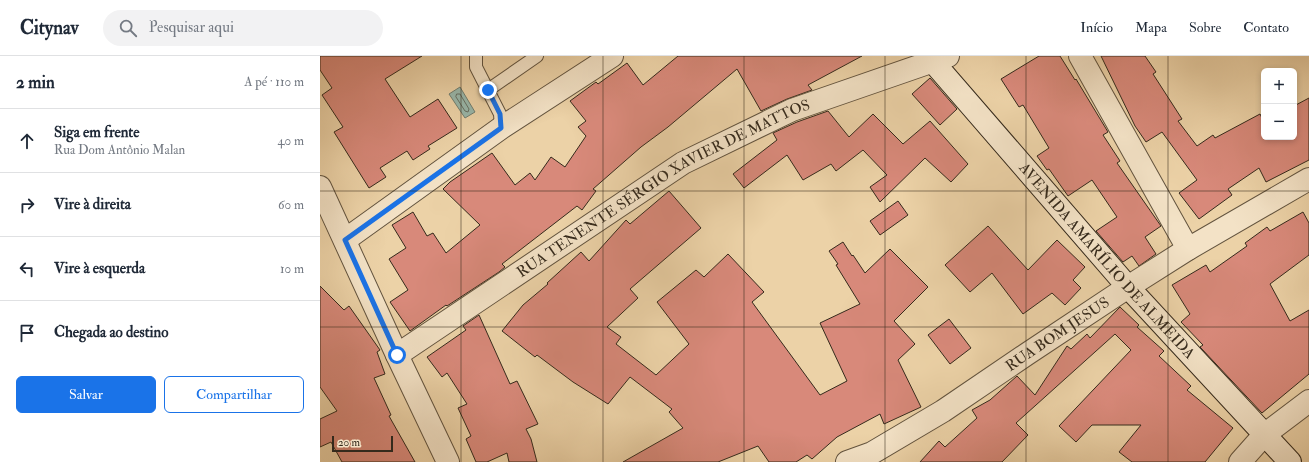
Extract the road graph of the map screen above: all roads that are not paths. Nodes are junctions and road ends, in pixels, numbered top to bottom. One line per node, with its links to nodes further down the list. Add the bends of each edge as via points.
1 (476, 56): 6 (lane, via 476,67)
2 (537, 56): 6 (lane)
3 (612, 56): 7 (street)
4 (1080, 56): 11 (street)
5 (936, 58): 12 (street, AVENIDA AMARÍLIO DE ALMEIDA); 13 (street, RUA TENENTE SÉRGIO XAVIER DE MATTOS, via 792,110 683,163)
6 (488, 90): 7 (lane, via 500,114)
7 (501, 128): 10 (street)
8 (1309, 180): 11 (street, RUA BOM JESUS)
9 (320, 187): 10 (street)
10 (345, 240): 13 (street)
11 (1188, 249): 12 (street, RUA BOM JESUS)
12 (1128, 287): 15 (street, AVENIDA AMARÍLIO DE ALMEIDA); 17 (street, RUA BOM JESUS, via 943,411 872,453)
13 (397, 355): 16 (street)
14 (1309, 401): 15 (street)
15 (1264, 435): 18 (street); 19 (street, AVENIDA AMARÍLIO DE ALMEIDA)
16 (448, 462)
17 (847, 462)
18 (1240, 462)
19 (1290, 462)

